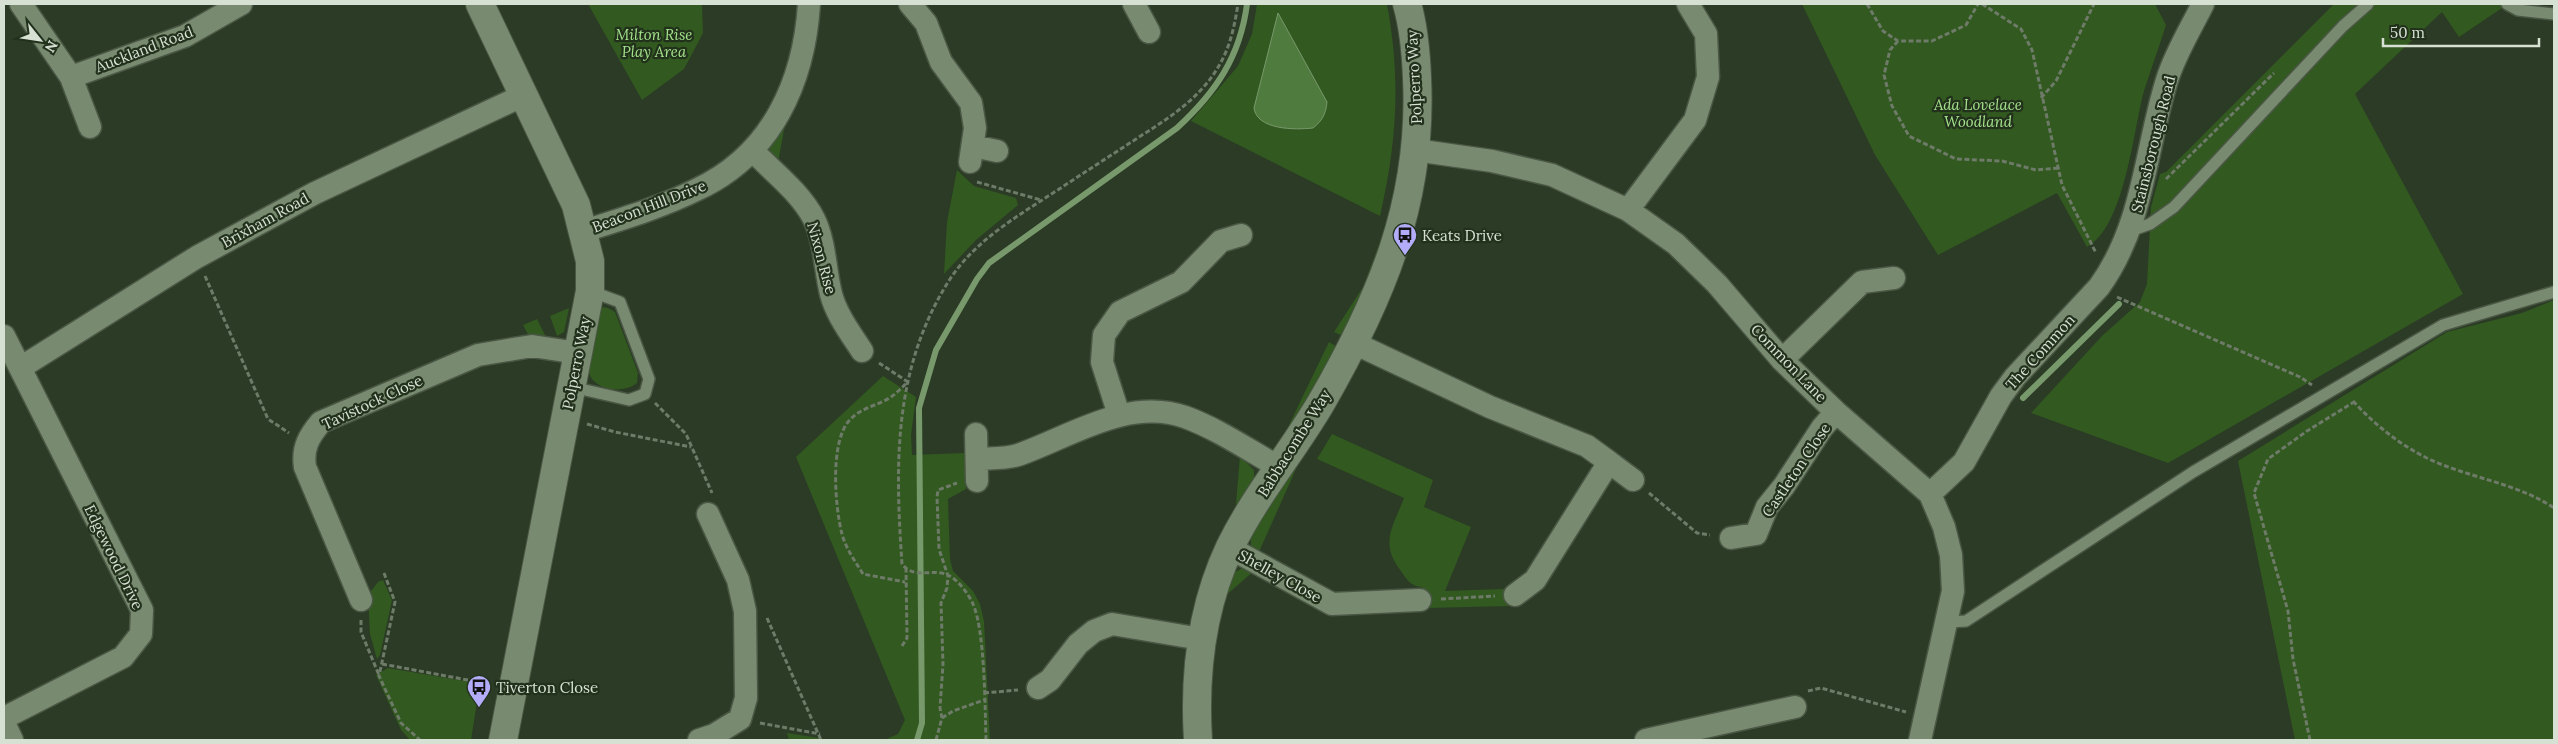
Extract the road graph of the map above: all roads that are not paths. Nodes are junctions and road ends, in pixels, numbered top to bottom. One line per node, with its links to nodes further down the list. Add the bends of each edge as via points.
1 (21, 4): 14 (street)
2 (241, 4): 14 (street, Auckland Road, via 185,36)
3 (480, 4): 15 (street, Polperro Way)
4 (809, 4): 17 (street, Beacon Hill Drive, via 802,57 792,92 773,124)
5 (910, 4): 19 (street, via 926,23 941,62 971,103 975,128 972,154)
6 (1134, 4): 13 (street)
7 (1408, 4): 18 (street, Polperro Way, via 1416,50)
8 (1688, 4): 20 (street, via 1706,34 1708,78 1695,120)
9 (2203, 4): 22 (street, Stainsborough Road, via 2167,79)
10 (2368, 4): 22 (lane, via 2343,26 2174,206 2150,224)
11 (2507, 4): 12 (lane, via 2518,10)
12 (2554, 14)
13 (1149, 32)
14 (71, 77): 16 (street)
15 (524, 95): 21 (street, Polperro Way, via 576,205); 32 (street, Brixham Road, via 315,193 197,257)
16 (90, 127)
17 (752, 150): 21 (street, Beacon Hill Drive, via 699,189); 29 (street, Nixon Rise, via 802,201 814,219 832,296)
18 (1416, 150): 20 (street, Common Lane, via 1492,161 1552,175); 28 (street, Babbacombe Way, via 1405,215 1384,279)
19 (997, 151)
20 (1628, 210): 31 (street, Common Lane, via 1676,244 1710,277)
21 (584, 231): 25 (street, Polperro Way, via 590,261)
22 (2130, 231): 40 (street, The Common, via 2105,278 2016,377 1964,462)
23 (1241, 235): 35 (street, via 1221,241 1181,282 1120,312 1114,320 1104,335 1102,362)
24 (1894, 278): 31 (street, via 1862,282)
25 (590, 291): 30 (street, Polperro Way); 33 (lane, via 620,302 649,379 645,394 629,400)
26 (2554, 292): 47 (lane, via 2443,324 2193,472 1966,621)
27 (4, 336): 32 (street, Edgewood Drive)
28 (1354, 343): 37 (street, via 1490,407 1588,446); 38 (street, Babbacombe Way)
29 (862, 351)
30 (578, 353): 33 (street, Polperro Way); 45 (street, Tavistock Close, via 532,346 478,355 321,422 306,444 305,467)
31 (1782, 360): 34 (street, Common Lane)
32 (20, 368): 51 (street, Edgewood Drive, via 142,610 141,634 123,657)
33 (572, 387): 55 (street, Polperro Way)
34 (1836, 412): 40 (street, Common Lane); 42 (street, Castleton Close, via 1767,508 1756,534)
35 (1119, 415): 36 (street, via 977,470); 38 (street, via 1154,413 1183,416)
36 (976, 434)
37 (1609, 462): 39 (street); 44 (street, via 1535,580)
38 (1279, 467): 43 (street, Babbacombe Way)
39 (1633, 480)
40 (1930, 494): 47 (street, Common Lane, via 1951,555 1953,591)
41 (708, 514): 56 (street, via 738,580 745,611 746,698 740,719)
42 (1731, 538)
43 (1230, 548): 46 (street, Shelley Close, via 1332,604); 48 (street, Babbacombe Way)
44 (1515, 595)
45 (361, 600)
46 (1420, 600)
47 (1948, 622): 59 (street, Common Lane)
48 (1201, 639): 49 (street, via 1112,624 1094,631 1078,644 1050,680); 57 (street, Babbacombe Way)
49 (1038, 688)
50 (1795, 706): 53 (street)
51 (4, 718)
52 (4, 723): 54 (street)
53 (1700, 734): 58 (street)
54 (12, 740)
55 (503, 740)
56 (699, 740)
57 (1198, 740)
58 (1646, 740)
59 (1920, 740)

